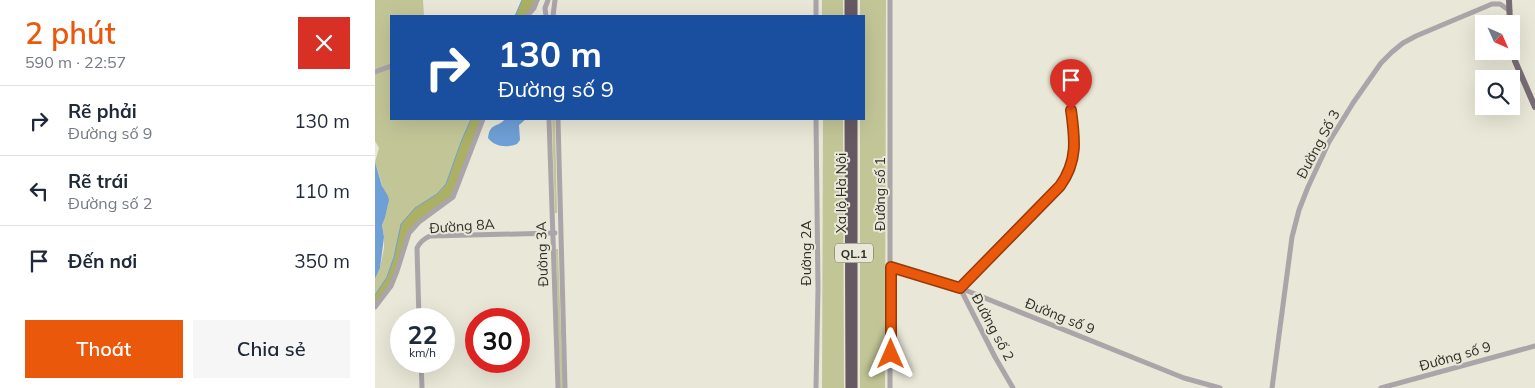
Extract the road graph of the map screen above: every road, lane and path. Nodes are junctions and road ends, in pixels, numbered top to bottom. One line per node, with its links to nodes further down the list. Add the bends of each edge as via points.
1 (537, 0): 9 (street)
2 (548, 0): 10 (street)
3 (555, 0): 14 (street)
4 (816, 0): 15 (street)
5 (848, 0): 16 (highway)
6 (854, 0): 17 (highway)
7 (890, 0): 32 (street, Đường số 1)
8 (1509, 0): 11 (main road)
9 (534, 8): 10 (street); 12 (street)
10 (545, 10): 13 (street)
11 (1510, 11): 18 (main road); 47 (street, Đường Số 3, via 1500,4 1492,4 1403,43 1381,63 1341,121 1309,184 1296,221)
12 (528, 15)
13 (546, 15)
14 (553, 15)
15 (816, 15)
16 (848, 15)
17 (854, 15)
18 (1510, 15)
19 (1515, 60): 22 (main road)
20 (390, 66): 21 (street)
21 (375, 72)
22 (1535, 107)
23 (1071, 110): 33 (street, Đường số 2, via 1075,145 1067,177)
24 (483, 120): 34 (street, via 453,197 409,233 391,286)
25 (549, 120): 30 (street, Đường 3A)
26 (558, 120): 31 (street, Đường 3A)
27 (816, 120): 41 (street, Đường 2A)
28 (849, 120): 42 (highway, Xa lộ Hà Nội / QL.1)
29 (854, 120): 43 (highway, Xa lộ Hà Nội / QL.1)
30 (553, 233): 31 (street, Đường 8A); 35 (street, Đường 8A, via 430,236 424,239 417,248); 39 (street, Đường 3A)
31 (560, 233): 40 (street, Đường 3A)
32 (891, 267): 33 (street, Đường số 9); 44 (street, Đường số 1)
33 (960, 288): 45 (street, Đường số 2); 46 (street, Đường số 9, via 1184,378)
34 (375, 307)
35 (419, 308)
36 (1535, 346): 48 (street, Đường số 9)
37 (421, 373): 38 (street)
38 (422, 388)
39 (558, 388)
40 (565, 388)
41 (816, 388)
42 (849, 388)
43 (854, 388)
44 (891, 388)
45 (1013, 388)
46 (1220, 388)
47 (1272, 388)
48 (1381, 388)

